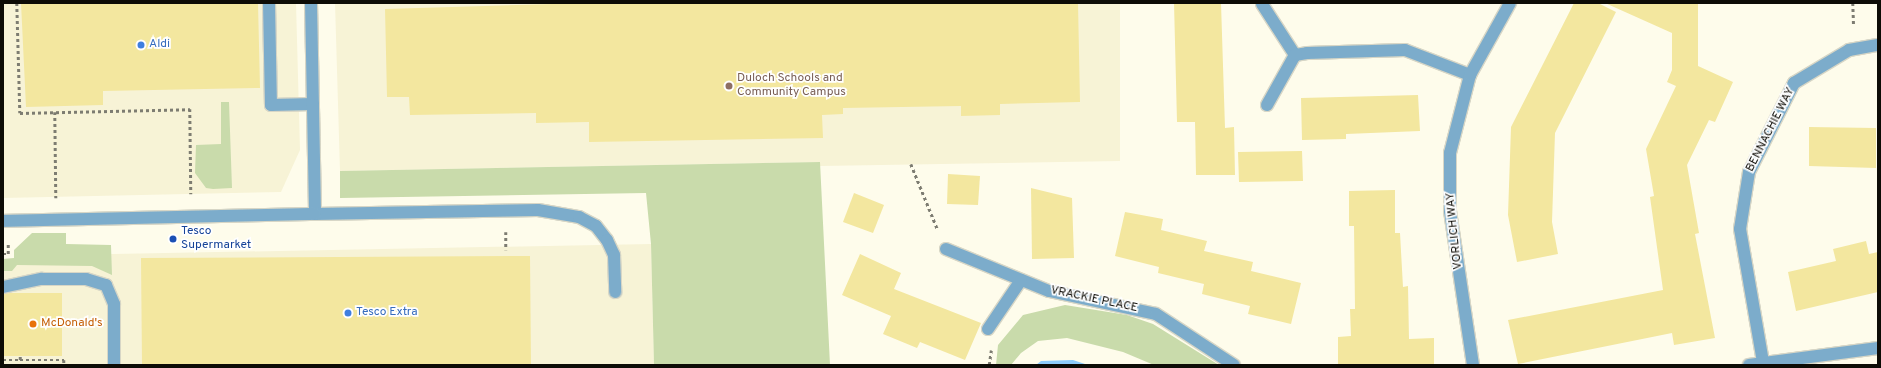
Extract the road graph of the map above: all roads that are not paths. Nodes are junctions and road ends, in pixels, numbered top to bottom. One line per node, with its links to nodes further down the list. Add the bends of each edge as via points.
1 (269, 3): 8 (street, via 272,105)
2 (311, 3): 8 (street)
3 (1510, 3): 7 (street, VORLICH WAY)
4 (1262, 4): 6 (street)
5 (1878, 45): 18 (street, BENNACHIE WAY, via 1849,50 1794,83 1749,172 1740,229)
6 (1295, 55): 7 (street, via 1405,50 1426,55); 9 (street)
7 (1470, 75): 21 (street, VORLICH WAY, via 1450,153 1450,211)
8 (313, 104): 10 (street)
9 (1267, 105)
10 (315, 214): 11 (street); 15 (street, via 538,210 579,217 596,226 607,240 614,255)
11 (3, 221)
12 (946, 249): 13 (street, VRACKIE PLACE)
13 (1021, 280): 16 (street); 20 (street, VRACKIE PLACE, via 1049,291 1156,314)
14 (3, 287): 19 (street, via 42,279 86,279 106,285 114,304)
15 (615, 292)
16 (988, 329)
17 (1878, 348): 18 (street)
18 (1763, 362): 22 (street)
19 (114, 365)
20 (1234, 365)
21 (1473, 365)
22 (1749, 365)

